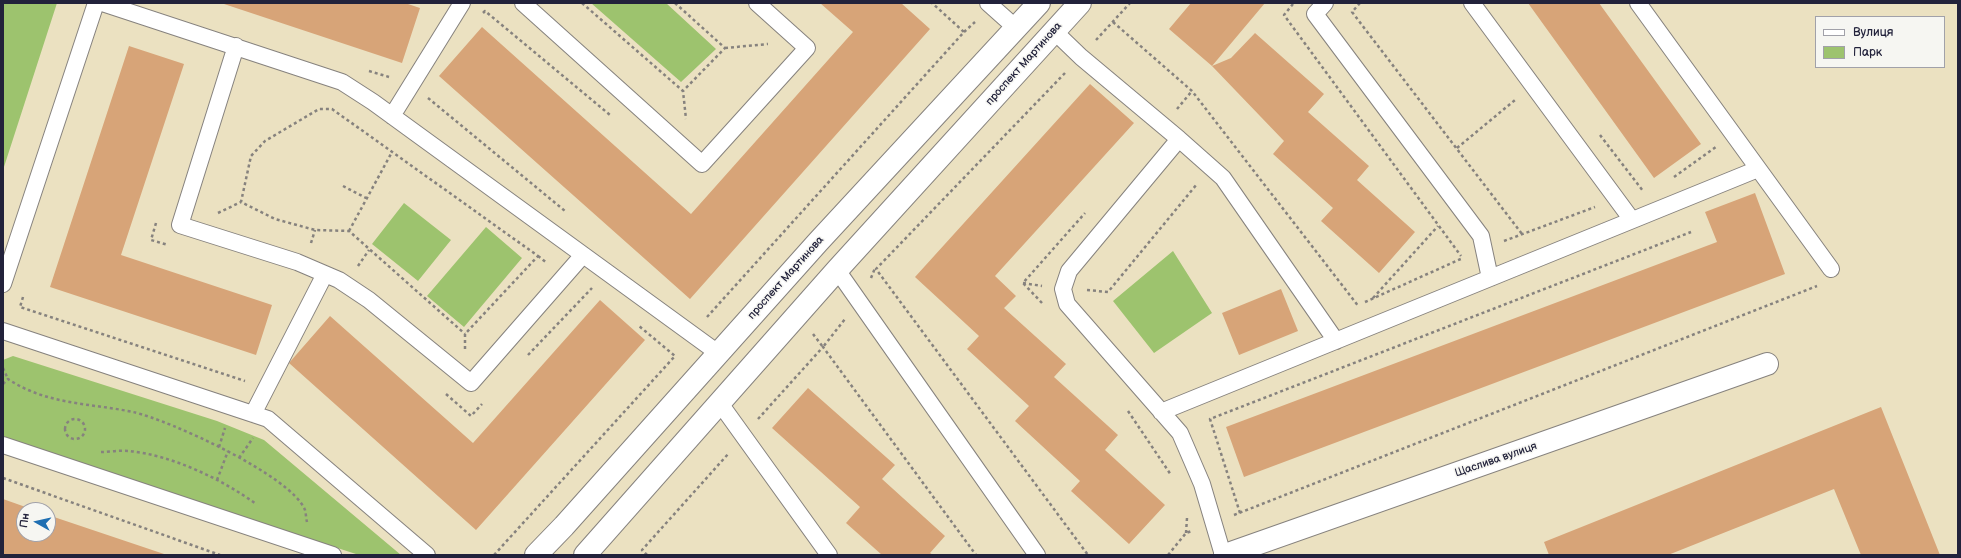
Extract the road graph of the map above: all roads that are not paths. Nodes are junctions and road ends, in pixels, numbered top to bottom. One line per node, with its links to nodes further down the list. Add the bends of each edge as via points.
1 (96, 3): 25 (lane)
2 (102, 3): 14 (lane)
3 (462, 3): 15 (lane)
4 (522, 3): 5 (lane, via 702,164 807,48)
5 (756, 3)
6 (988, 3): 12 (lane)
7 (1080, 3): 13 (street, проспект Мартинова)
8 (1325, 3): 24 (lane, via 1315,14 1481,236)
9 (1472, 3): 18 (lane)
10 (1638, 3): 17 (lane)
11 (1035, 7): 12 (street, проспект Мартинова); 13 (street)
12 (1016, 28): 19 (street, проспект Мартинова)
13 (1054, 31): 16 (lane, via 1081,57); 21 (street, проспект Мартинова)
14 (236, 46): 15 (lane, via 342,82); 22 (lane, via 180,225 297,262)
15 (392, 116): 20 (lane)
16 (1179, 139): 27 (lane, via 1223,178); 31 (lane, via 1069,271 1063,288 1067,304)
17 (1758, 169): 18 (lane); 23 (lane)
18 (1632, 220): 24 (lane)
19 (818, 242): 21 (street); 28 (street, проспект Мартинова)
20 (583, 255): 22 (lane, via 471,383 369,300); 28 (lane)
21 (837, 270): 30 (street, проспект Мартинова); 40 (lane)
22 (326, 274): 32 (lane)
23 (1828, 276)
24 (1490, 278): 27 (lane)
25 (3, 284)
26 (3, 331): 32 (lane)
27 (1336, 341): 31 (lane)
28 (718, 353): 34 (street, проспект Мартинова)
29 (1767, 364): 41 (street, Щаслива вулиця)
30 (719, 402): 35 (street, проспект Мартинова); 39 (lane)
31 (1161, 412): 41 (lane, via 1180,433 1202,484)
32 (253, 414): 37 (lane, via 268,419)
33 (3, 445): 36 (lane)
34 (564, 526): 35 (street); 38 (street, проспект Мартинова)
35 (591, 553)
36 (333, 555)
37 (426, 555)
38 (536, 555)
39 (829, 555)
40 (1037, 555)
41 (1224, 555)

